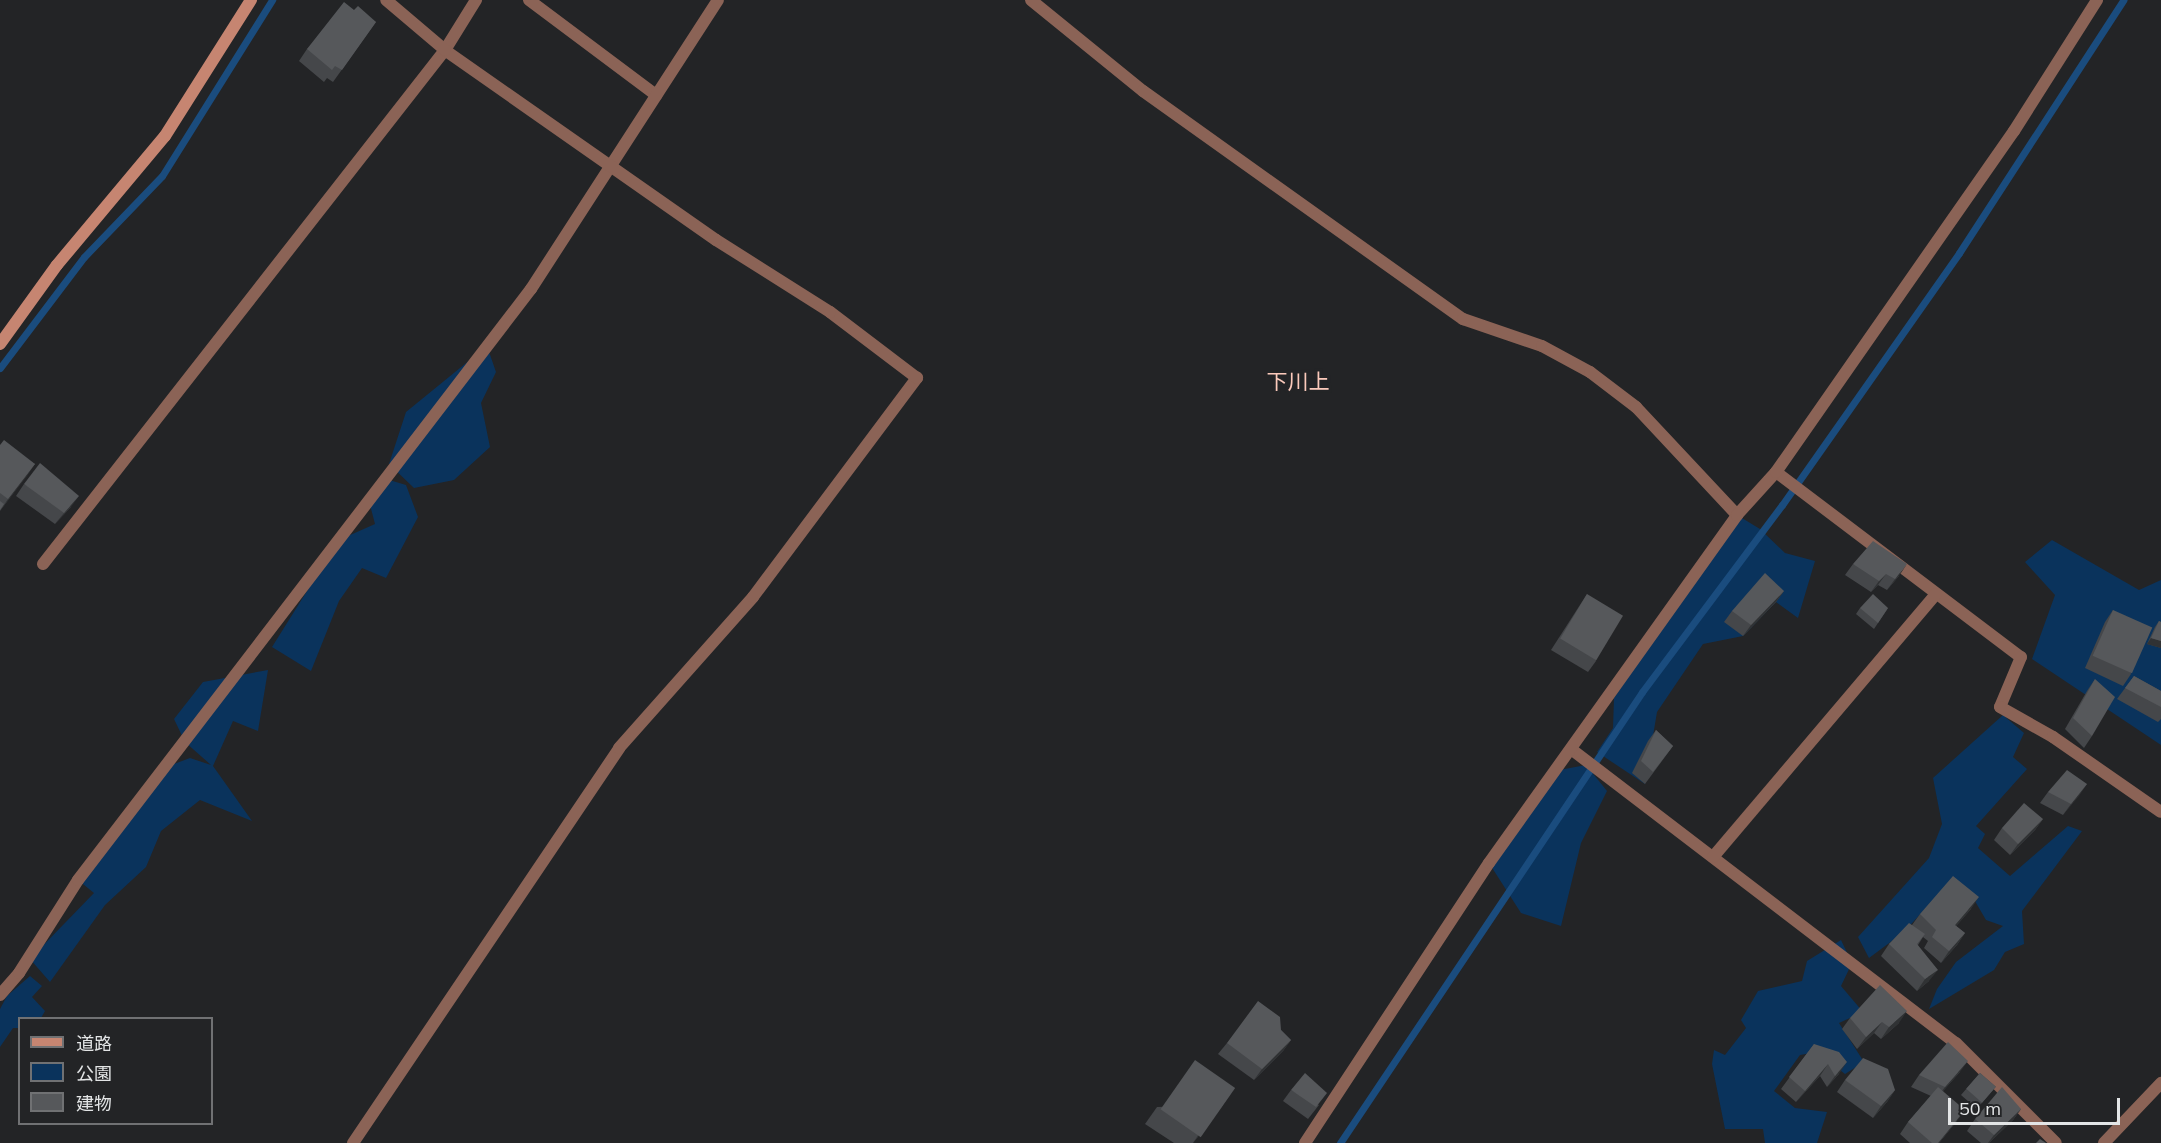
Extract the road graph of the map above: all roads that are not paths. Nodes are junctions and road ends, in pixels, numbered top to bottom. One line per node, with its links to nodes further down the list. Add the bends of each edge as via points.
1 (251, 0): 11 (street, via 165,136 57,265)
2 (386, 0): 8 (street)
3 (476, 0): 8 (street)
4 (529, 0): 9 (street)
5 (718, 0): 9 (street)
6 (1031, 0): 13 (street, via 1143,91 1463,319 1542,346 1590,372 1636,407)
7 (2097, 0): 12 (street, via 2014,131)
8 (445, 50): 10 (street); 14 (street)
9 (656, 95): 10 (street)
10 (610, 165): 19 (street, via 531,289 78,880 19,973); 21 (street, via 716,240 830,312 917,378 753,597 619,748)
11 (0, 344)
12 (1776, 472): 13 (street); 15 (street)
13 (1737, 515): 16 (street)
14 (43, 564)
15 (1936, 594): 17 (street, via 2021,657 2000,707 2053,737); 18 (street)
16 (1570, 748): 18 (street); 22 (street, via 1489,863)
17 (2161, 812)
18 (1713, 857): 23 (street, via 1956,1043)
19 (0, 995)
20 (2161, 1083): 24 (street)
21 (353, 1143)
22 (1305, 1143)
23 (2056, 1143)
24 (2104, 1143)

